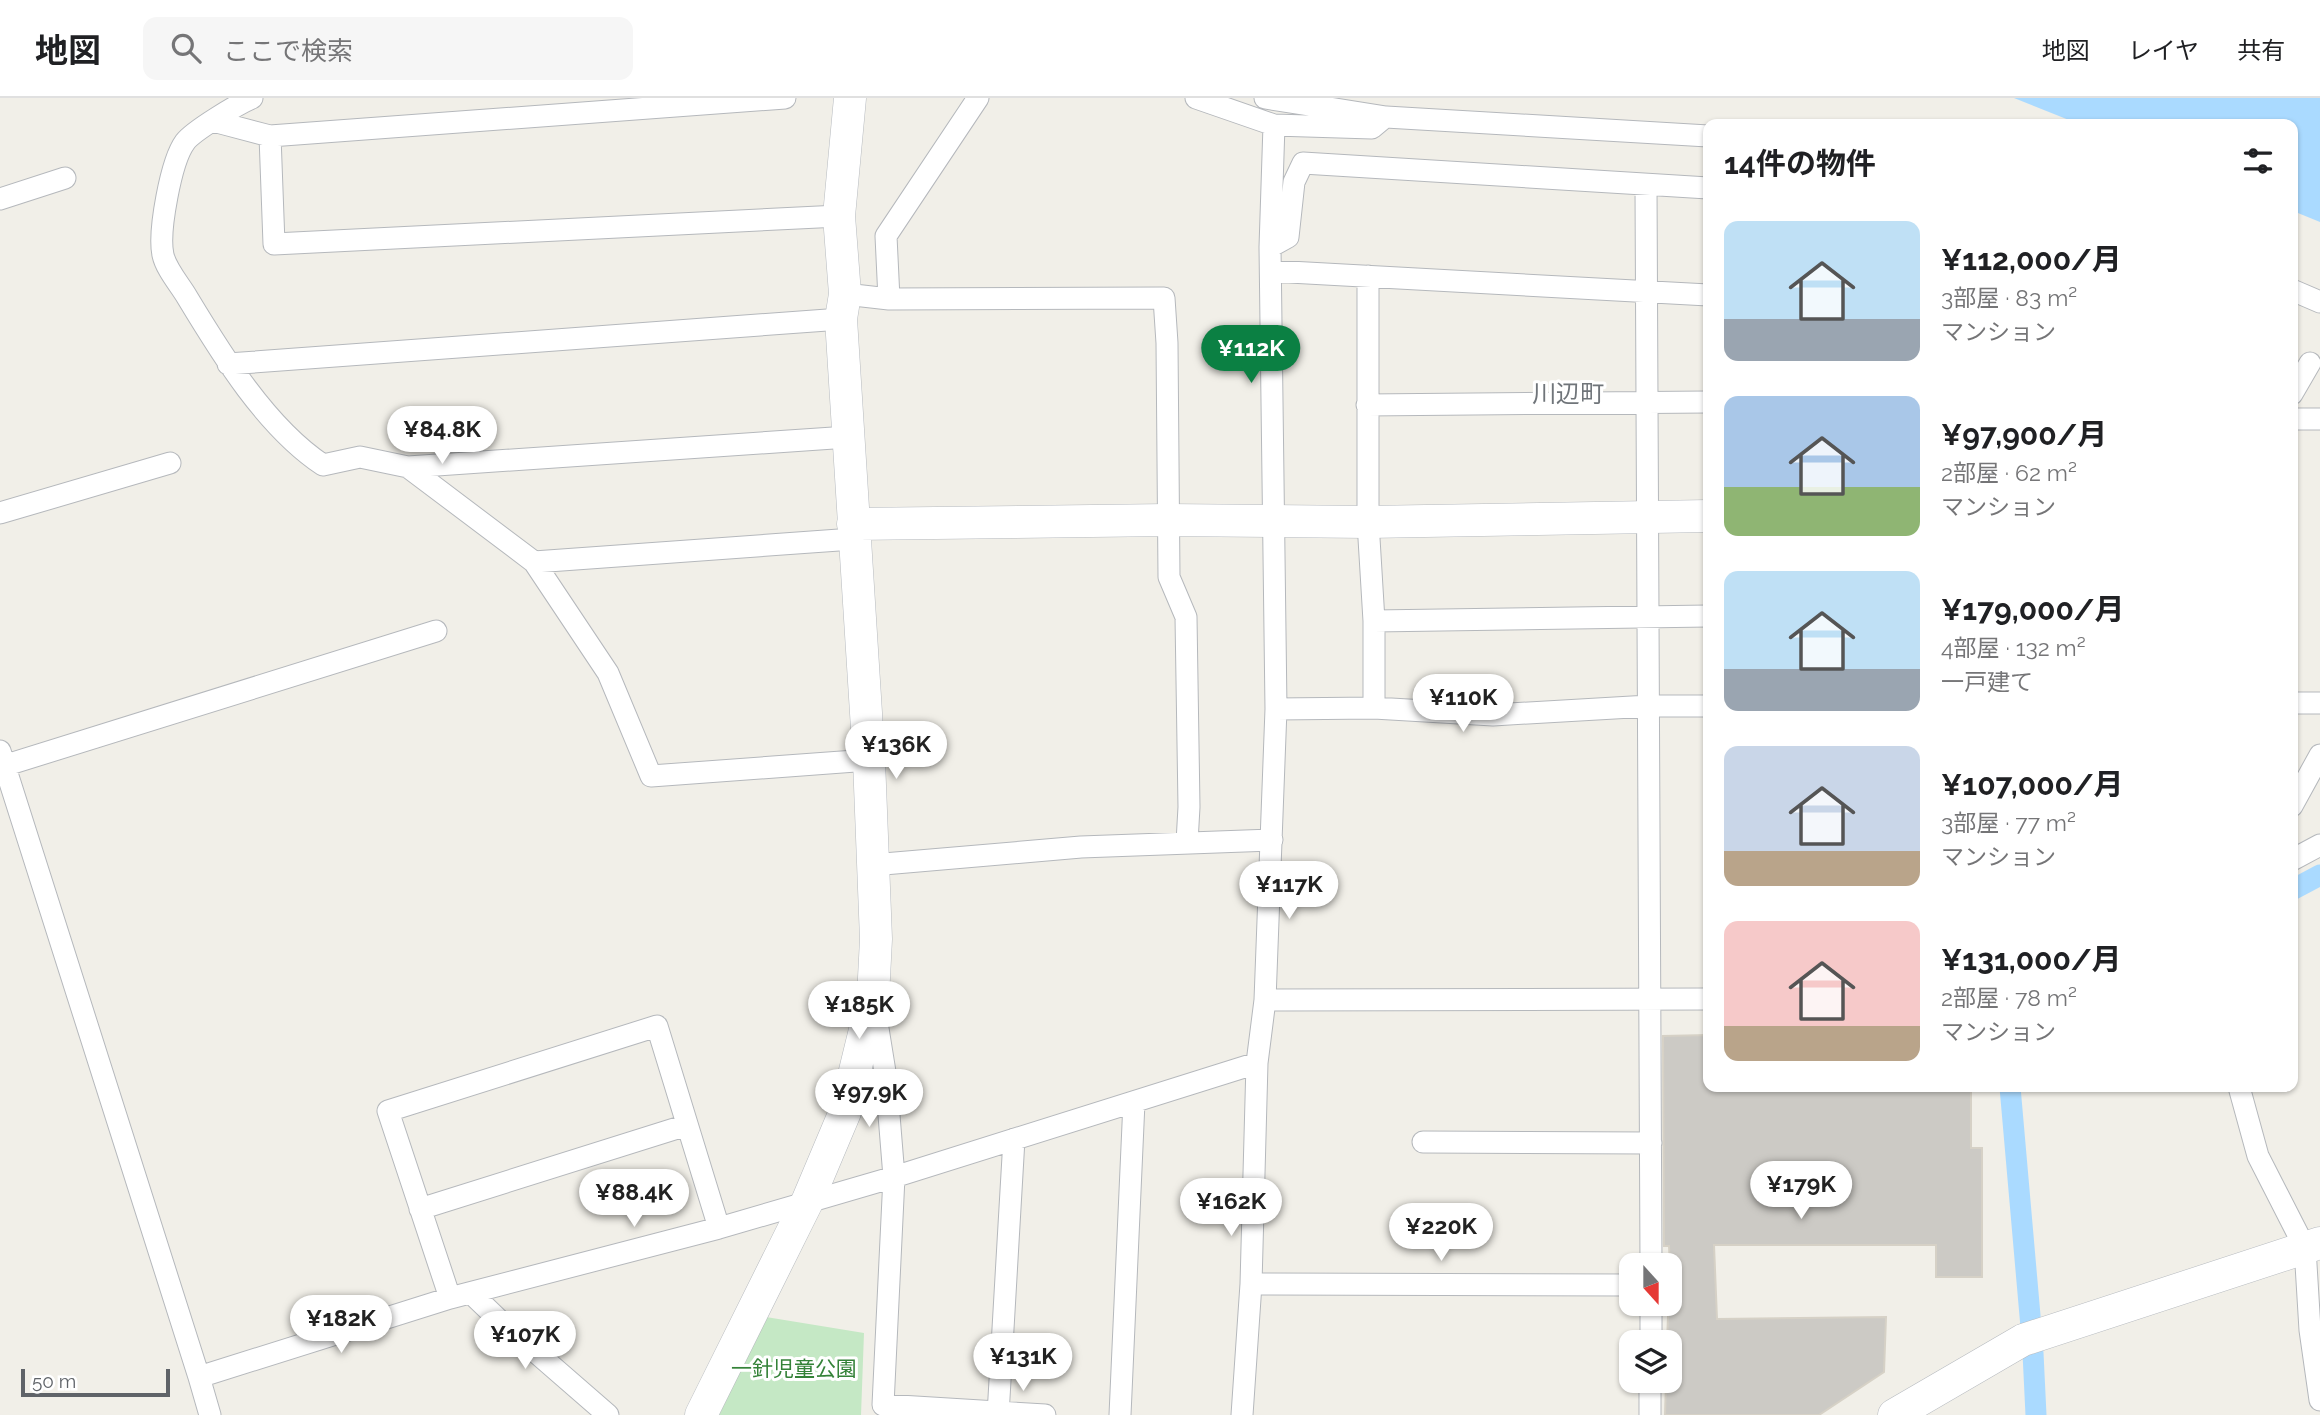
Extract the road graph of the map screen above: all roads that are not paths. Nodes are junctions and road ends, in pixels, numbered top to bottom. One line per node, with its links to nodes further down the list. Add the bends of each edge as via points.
1 (251, 98): 8 (street)
2 (785, 98): 10 (street)
3 (850, 98): 16 (street)
4 (978, 98): 23 (street, via 886,236)
5 (1196, 98): 9 (street)
6 (1265, 98): 7 (street)
7 (1386, 117): 9 (street, via 1372,128); 11 (street)
8 (213, 121): 10 (street); 27 (street, via 185,142 171,178 164,210 163,256)
9 (1273, 125): 17 (street)
10 (270, 136): 16 (street, via 274,244)
11 (1703, 136)
12 (65, 178): 15 (street)
13 (1646, 186): 14 (street); 17 (street, via 1303,163 1294,182 1288,237); 20 (street)
14 (1703, 188)
15 (0, 198)
16 (839, 216): 25 (street)
17 (1270, 247): 18 (street)
18 (1271, 271): 19 (street); 41 (street)
19 (1368, 276): 20 (street); 31 (street)
20 (1647, 291): 22 (street); 30 (street)
21 (2298, 293): 24 (street)
22 (1703, 295)
23 (889, 299): 25 (street); 40 (street, via 1164,298)
24 (2320, 302)
25 (843, 306): 27 (street); 34 (street)
26 (2307, 361): 28 (street)
27 (228, 364): 36 (street, via 271,417 323,465 360,457)
28 (2298, 381)
29 (1703, 402): 30 (street)
30 (1647, 403): 31 (street); 38 (street)
31 (1367, 405): 42 (street)
32 (2298, 419): 33 (street)
33 (2320, 419)
34 (848, 437): 36 (street); 43 (street)
35 (170, 463): 37 (street)
36 (408, 467): 44 (street)
37 (0, 513)
38 (1648, 516): 39 (street); 42 (street); 46 (street)
39 (1703, 516)
40 (1167, 520): 41 (street); 43 (street); 60 (street, via 1169,577 1186,617)
41 (1274, 522): 42 (street); 54 (street)
42 (1368, 522): 47 (street)
43 (853, 532): 44 (street); 56 (street)
44 (534, 562): 56 (street, via 608,673 651,776)
45 (1703, 616): 46 (street)
46 (1649, 617): 47 (street); 51 (street)
47 (1374, 621): 53 (street)
48 (436, 631): 57 (street)
49 (2298, 703): 50 (street)
50 (2320, 703)
51 (1649, 706): 52 (street); 53 (street, via 1493,715); 67 (street)
52 (1703, 706)
53 (1374, 708): 54 (street)
54 (1276, 709): 59 (street)
55 (2320, 755): 58 (street)
56 (869, 760): 63 (street)
57 (2, 761): 85 (street)
58 (2298, 795)
59 (1272, 840): 60 (street); 66 (street)
60 (1187, 842): 63 (street)
61 (2320, 845): 62 (street)
62 (2298, 857)
63 (872, 865): 64 (street)
64 (873, 997): 75 (street, via 886,1078); 76 (street, via 845,1112)
65 (1703, 999): 67 (street)
66 (1265, 1000): 67 (street); 68 (street)
67 (1649, 1001): 74 (street)
68 (1257, 1063): 70 (street); 81 (street)
69 (2240, 1092): 79 (street, via 2258,1156)
70 (1134, 1102): 72 (street); 93 (street)
71 (687, 1125): 77 (street); 77 (street, via 657,1026 388,1111); 78 (street)
72 (1013, 1139): 75 (street); 88 (street)
73 (1423, 1142): 74 (street)
74 (1651, 1143): 80 (street)
75 (894, 1177): 76 (street); 88 (street, via 883,1405)
76 (807, 1202): 78 (street); 91 (street)
77 (420, 1209): 84 (street)
78 (719, 1228): 83 (street)
79 (2312, 1245): 87 (street, via 2310,1330); 96 (street, via 2023,1340)
80 (1651, 1253)
81 (1251, 1284): 82 (street); 94 (street)
82 (1619, 1285)
83 (472, 1294): 84 (street); 90 (street)
84 (450, 1298): 85 (street)
85 (200, 1377): 89 (street)
86 (1650, 1393): 95 (street)
87 (2320, 1400)
88 (998, 1414): 92 (street)
89 (210, 1415)
90 (608, 1415)
91 (701, 1415)
92 (1045, 1415)
93 (1120, 1415)
94 (1242, 1415)
95 (1650, 1415)
96 (1894, 1415)

